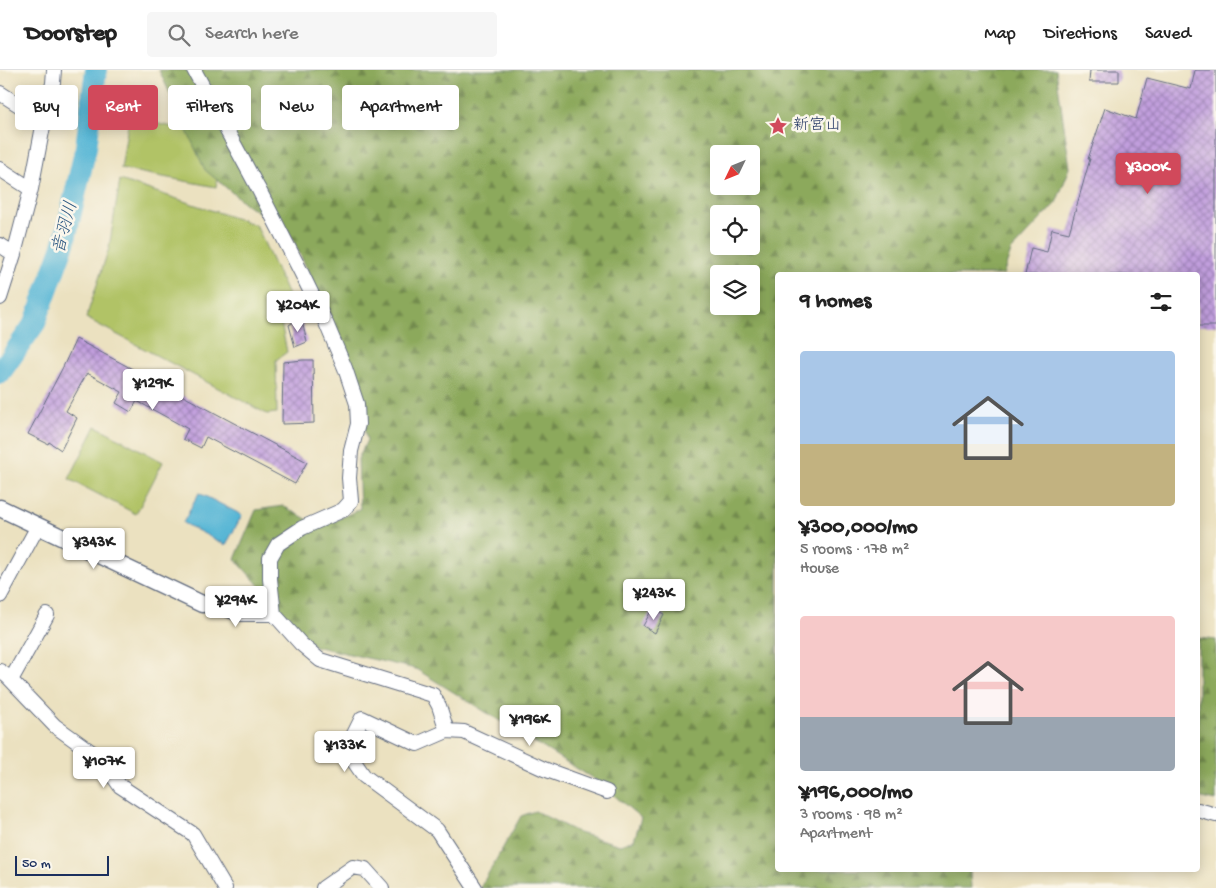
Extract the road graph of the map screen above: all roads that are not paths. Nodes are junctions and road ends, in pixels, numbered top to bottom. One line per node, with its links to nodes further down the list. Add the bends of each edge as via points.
1 (54, 70): 3 (street)
2 (194, 70): 16 (street, via 326,323 357,404 358,424 349,478 351,501 343,510 302,528 278,544 270,558)
3 (53, 85)
4 (0, 93): 5 (street)
5 (15, 103)
6 (42, 130): 8 (street)
7 (0, 169): 8 (street)
8 (32, 189): 10 (street)
9 (0, 245): 10 (street)
10 (14, 254): 11 (street)
11 (0, 298)
12 (0, 508): 13 (street)
13 (38, 526): 14 (street); 15 (street)
14 (0, 596)
15 (202, 604): 16 (street, via 239,614)
16 (274, 614): 20 (street, via 300,644 320,660 432,695)
17 (47, 615): 19 (street)
18 (0, 671): 19 (street)
19 (11, 680): 24 (street, via 55,726 101,760 120,786 193,834)
20 (447, 731): 21 (street, via 464,732 544,769); 27 (street, via 417,744 362,718 346,750 364,776 437,830)
21 (607, 792)
22 (1200, 811): 23 (street)
23 (1216, 815)
24 (225, 888)
25 (324, 888): 26 (street, via 353,867 365,869)
26 (382, 888)
27 (475, 888)

